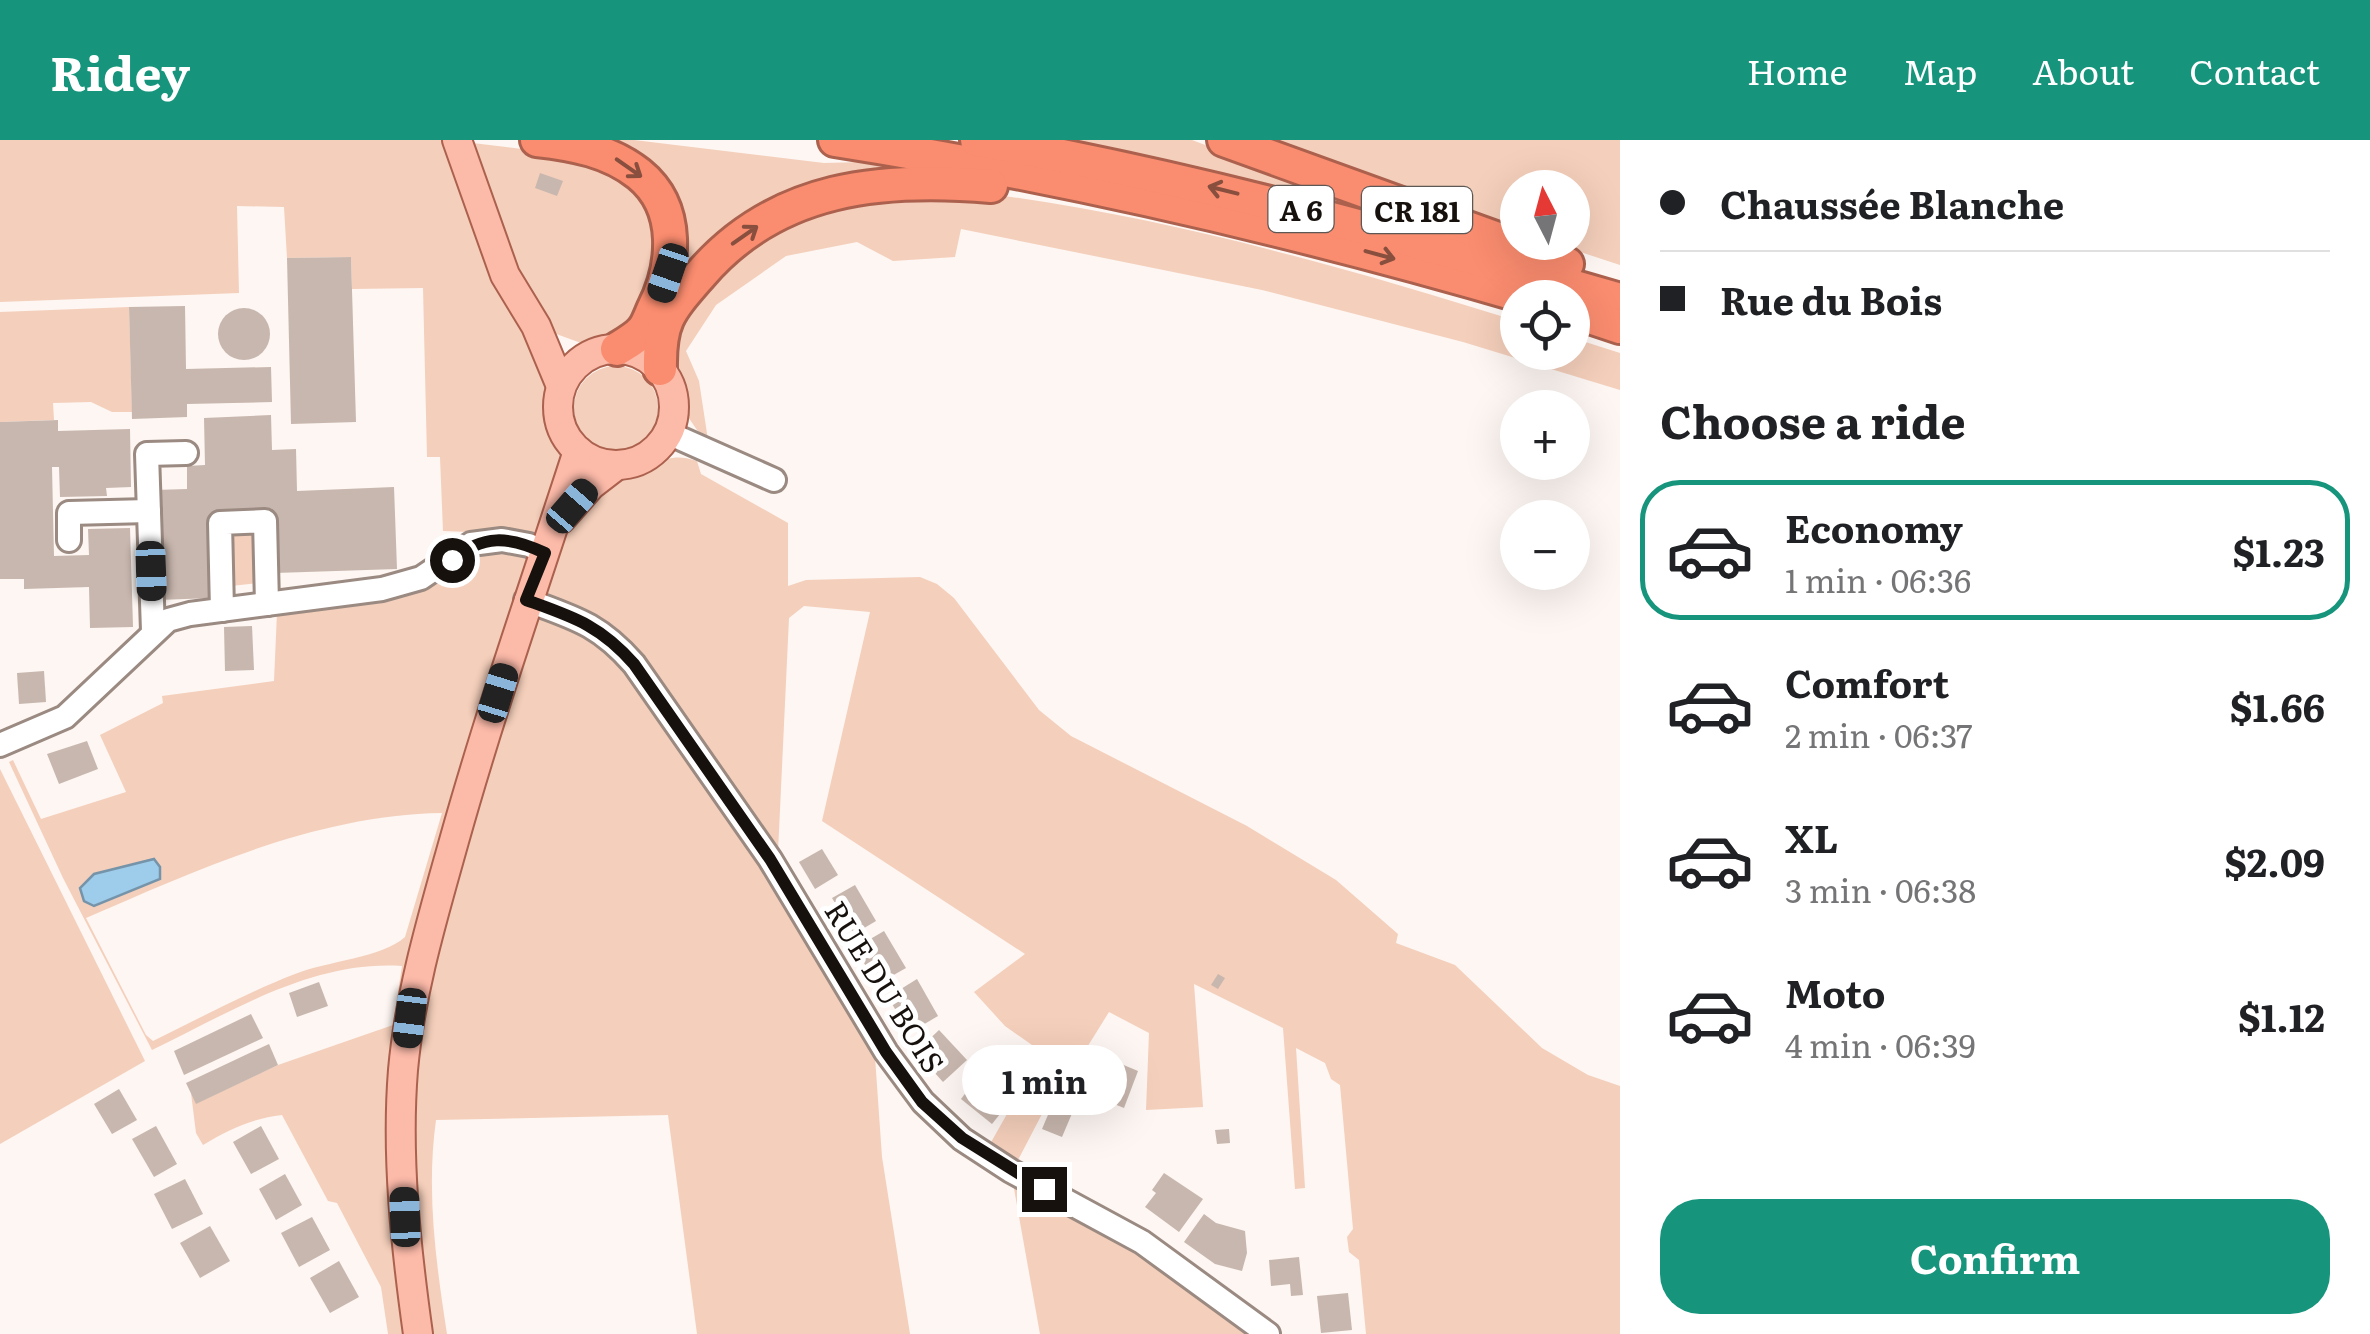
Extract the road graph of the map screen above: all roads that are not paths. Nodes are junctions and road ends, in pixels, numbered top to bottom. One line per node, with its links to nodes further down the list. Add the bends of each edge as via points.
1 (537, 140): 13 (highway, one-way to 13, via 616,158 642,176 664,208 672,248 668,273 643,330)
2 (834, 140): 6 (highway, A 6)
3 (977, 140): 9 (highway, A 6, one-way to 3, via 1294,208)
4 (1224, 140): 7 (highway, CR 181)
5 (459, 146): 11 (main road, via 506,275)
6 (1184, 206): 8 (highway, A 6, one-way to 8); 14 (highway, A 6, one-way to 6, via 663,324 710,264 768,219 816,197 925,180 1132,208)
7 (1620, 286)
8 (1500, 290)
9 (1620, 300)
10 (1590, 317): 12 (highway)
11 (536, 326): 13 (main road); 15 (main road)
12 (1620, 327)
13 (603, 353): 14 (main road, via 633,352); 15 (main road, via 568,374)
14 (660, 370): 16 (main road, via 673,400)
15 (562, 386): 17 (main road, via 559,421)
16 (668, 433): 19 (main road, via 647,456); 20 (street)
17 (578, 451): 19 (main road); 23 (main road)
18 (186, 453): 21 (street, via 148,454)
19 (617, 465): 23 (main road, via 591,485)
20 (774, 480)
21 (149, 511): 22 (street, via 69,513); 27 (street)
22 (69, 540)
23 (549, 540): 24 (main road); 25 (street, via 530,546 502,540 470,544 422,578)
24 (526, 600): 29 (main road, via 448,862 410,1018 402,1140); 30 (street, RUE DU BOIS, via 610,637 634,664 770,859 922,1102 1011,1171 1142,1242)
25 (268, 604): 26 (street); 26 (street, via 266,521 220,524)
26 (222, 610): 27 (street, via 168,620)
27 (154, 631): 28 (street, via 65,716)
28 (0, 744)
29 (418, 1334)
30 (1268, 1334)

